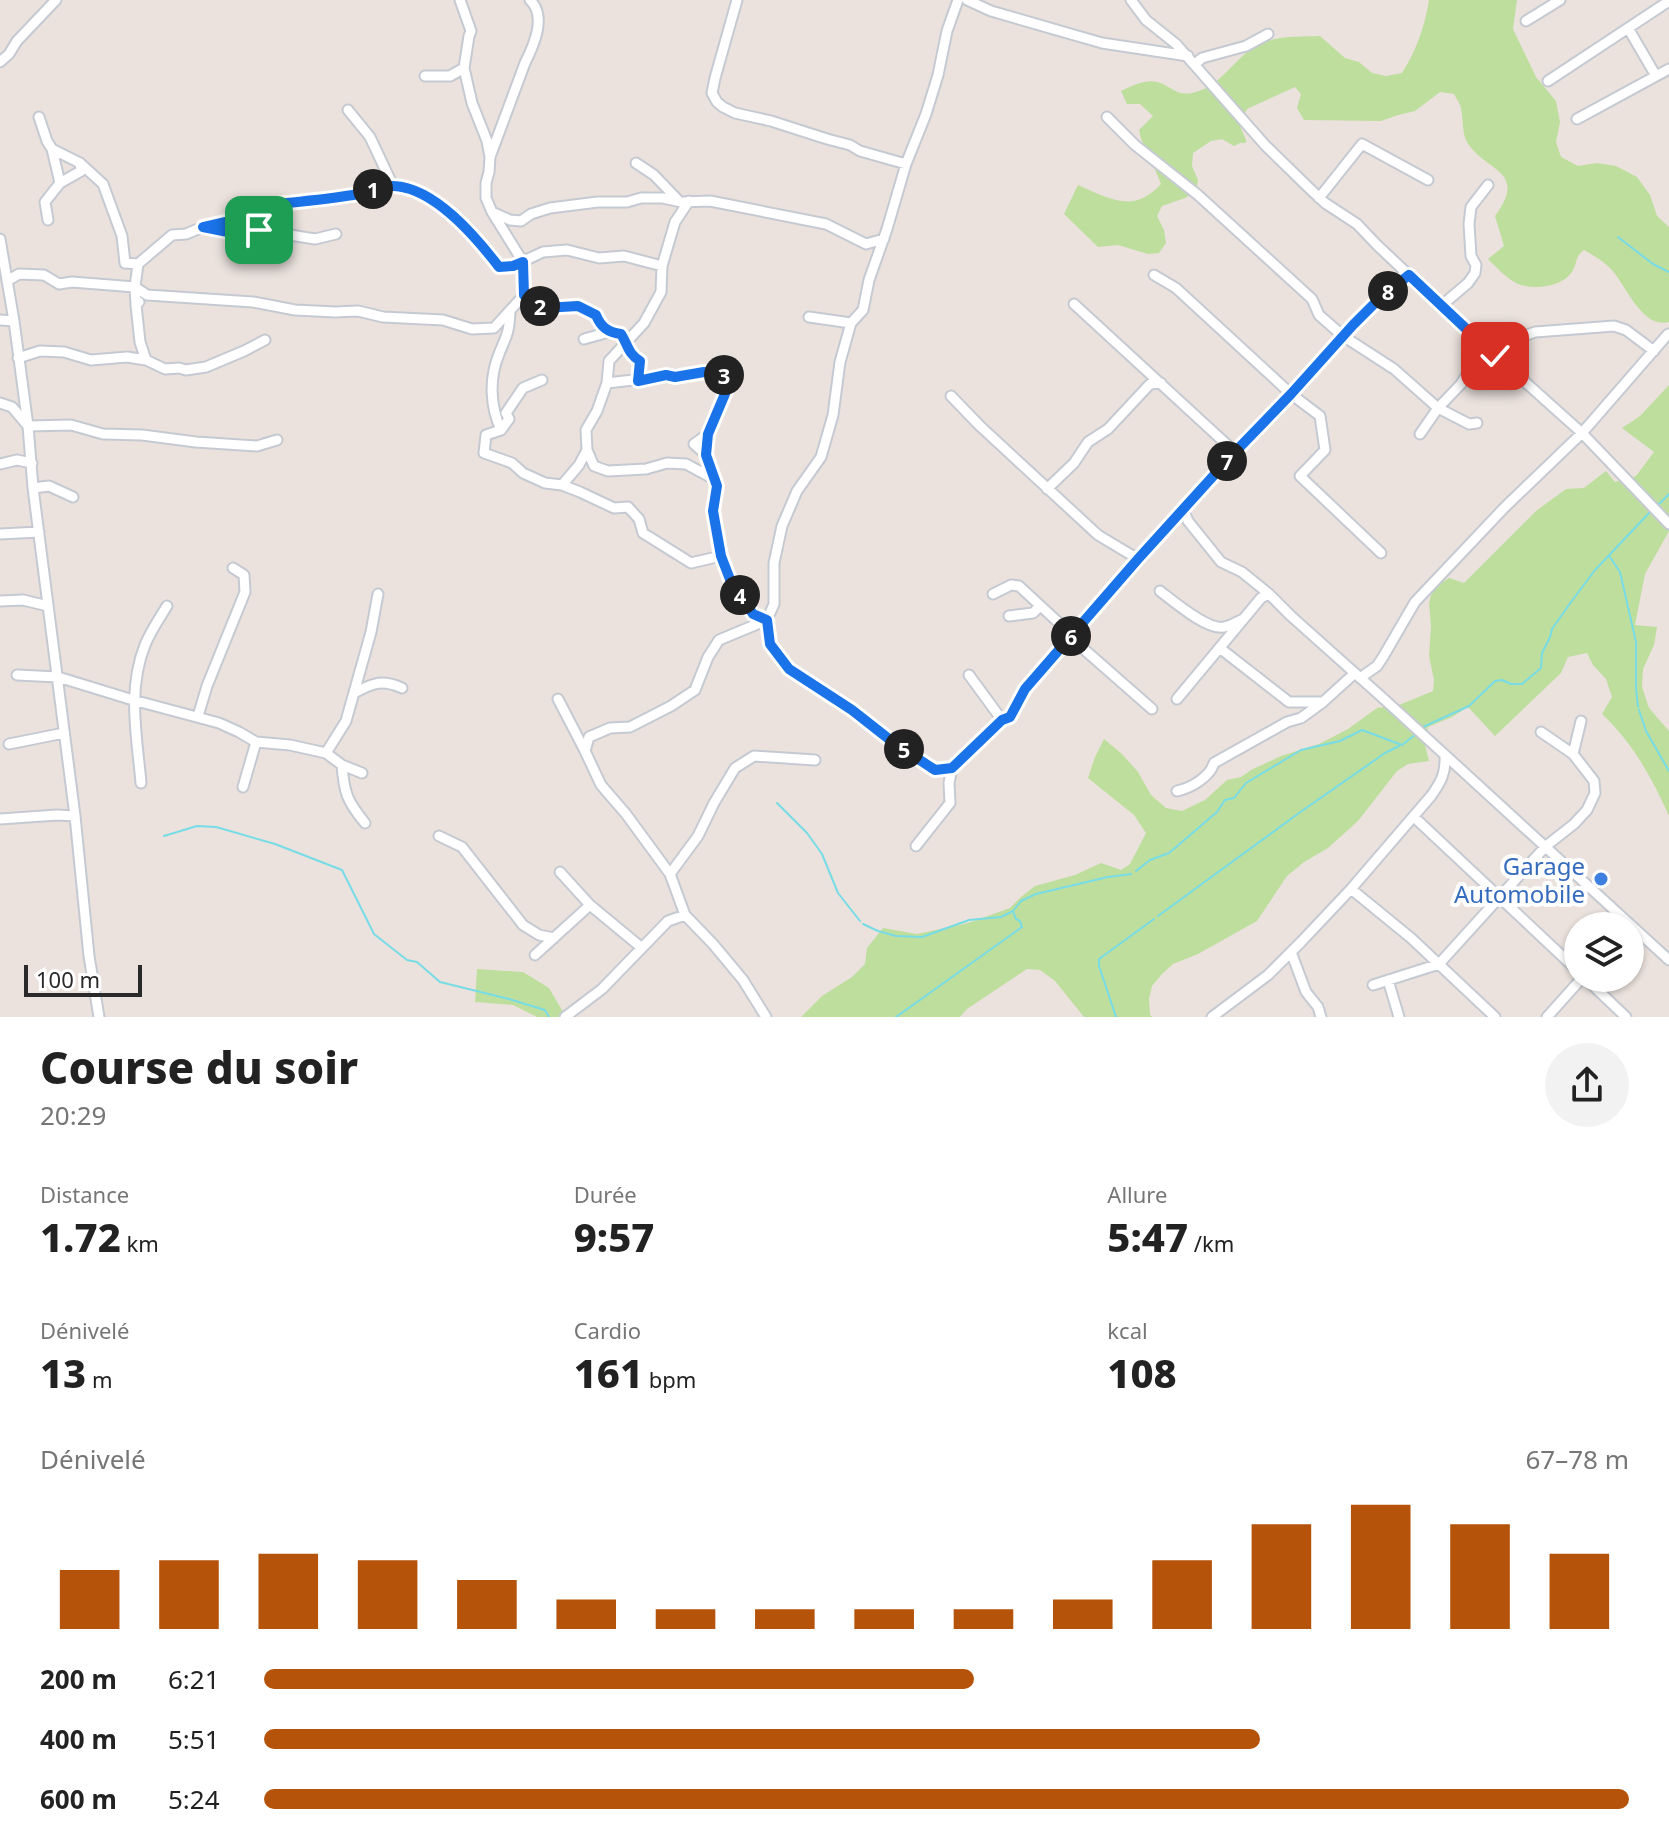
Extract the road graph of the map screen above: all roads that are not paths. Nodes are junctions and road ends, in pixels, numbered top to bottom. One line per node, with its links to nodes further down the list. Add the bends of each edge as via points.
1 (56, 0): 14 (street)
2 (460, 0): 17 (street, via 471,31)
3 (530, 0): 27 (street, via 539,13 532,49)
4 (737, 0): 29 (street, via 712,93 717,102 735,113)
5 (958, 0): 29 (street)
6 (967, 0): 15 (street, via 1102,43)
7 (1131, 0): 15 (street)
8 (1560, 0): 10 (street)
9 (1669, 1): 11 (street)
10 (1526, 21)
11 (1628, 28): 20 (street); 21 (street)
12 (1268, 34): 15 (street, via 1246,46)
13 (0, 44): 14 (street)
14 (9, 54): 16 (street)
15 (1191, 60): 35 (street)
16 (0, 62)
17 (464, 68): 19 (street, via 450,76); 27 (street)
18 (1669, 69): 20 (street)
19 (425, 76)
20 (1656, 76): 25 (street)
21 (1548, 81)
22 (348, 110): 34 (street, via 370,137)
23 (39, 117): 26 (street)
24 (1107, 117): 66 (street, via 1312,299 1319,315)
25 (1577, 119)
26 (52, 149): 30 (street); 32 (street)
27 (490, 157): 37 (street, via 486,198)
28 (636, 163): 36 (street)
29 (906, 164): 42 (street)
30 (84, 169): 32 (street); 47 (street, via 103,184 122,236 125,263)
31 (1428, 180): 35 (street, via 1362,144)
32 (60, 183): 38 (street, via 45,202)
33 (1488, 185): 57 (street, via 1471,207 1475,273)
34 (393, 186): 39 (street, via 278,204); 46 (street, via 438,204 480,241 499,267)
35 (1319, 198): 50 (street, via 1357,224)
36 (685, 202): 37 (street, via 598,202 550,208 521,221); 43 (street, via 710,201 826,224); 48 (street)
37 (492, 212): 46 (street)
38 (48, 220)
39 (203, 227): 40 (street, via 315,239); 47 (street, via 172,235)
40 (336, 234)
41 (0, 239): 44 (street)
42 (884, 239): 43 (street); 45 (street)
43 (866, 244): 45 (street)
44 (1, 250): 51 (street)
45 (876, 261): 62 (street, via 863,310)
46 (523, 262): 48 (street, via 543,252 567,250); 54 (street)
47 (138, 264): 52 (street)
48 (662, 266): 70 (street, via 661,292)
49 (1154, 275): 82 (street, via 1176,288)
50 (1409, 275): 57 (street); 66 (street)
51 (7, 281): 52 (street, via 29,274 59,284); 61 (street)
52 (135, 287): 53 (street); 56 (street)
53 (147, 295): 56 (street); 63 (street, via 358,311)
54 (524, 295): 58 (street); 64 (street, via 544,308 578,306 596,315)
55 (1074, 304): 81 (street)
56 (136, 305): 69 (street)
57 (1441, 306): 72 (street)
58 (510, 311): 63 (street); 71 (street)
59 (809, 317): 62 (street)
60 (0, 320): 61 (street)
61 (14, 321): 76 (street)
62 (851, 323): 121 (street, via 821,457 797,491 782,526 774,563 774,604)
63 (494, 328): 71 (street)
64 (609, 332): 67 (street); 70 (street, via 621,334)
65 (1668, 334): 73 (street)
66 (1343, 336): 82 (street); 85 (street, via 1394,369)
67 (584, 339)
68 (265, 340): 77 (street, via 206,367 165,369)
69 (140, 342): 75 (street); 77 (street)
70 (626, 342): 79 (street, via 640,361); 80 (street, via 609,361)
71 (505, 344): 87 (street, via 492,382)
72 (1485, 346): 74 (street); 85 (street)
73 (1654, 351): 74 (street, via 1614,326 1535,332); 91 (street)
74 (1495, 356): 91 (street)
75 (127, 357): 76 (street, via 91,360 40,351); 77 (street)
76 (18, 358): 89 (street)
77 (146, 360)
78 (542, 380): 86 (street, via 523,388)
79 (638, 381): 80 (street); 98 (street, via 704,372 726,375 730,382 708,434 694,444 706,455)
80 (607, 383): 94 (street, via 586,430)
81 (1161, 383): 95 (street); 101 (street, via 1150,384)
82 (1291, 394): 95 (street); 107 (street, via 1320,416 1325,450 1300,476)
83 (951, 396): 101 (street)
84 (0, 403): 89 (street, via 12,407)
85 (1438, 408): 88 (street); 92 (street)
86 (506, 413): 87 (street); 90 (street, via 509,419)
87 (494, 414): 90 (street)
88 (1477, 423)
89 (28, 426): 93 (street, via 71,425 103,434 257,446); 96 (street)
90 (501, 430): 99 (street, via 486,435 484,453 545,483)
91 (1582, 433): 104 (street); 126 (street, via 1415,602 1377,666)
92 (1420, 434)
93 (277, 440)
94 (587, 450): 98 (street, via 594,466 608,471 686,464); 99 (street)
95 (1235, 452): 103 (street)
96 (32, 463): 97 (street); 100 (street)
97 (0, 464)
98 (714, 479): 108 (street)
99 (562, 485): 108 (street, via 614,508 628,507 643,533 691,563)
100 (33, 488): 102 (street, via 49,486); 105 (street)
101 (1047, 489): 109 (street, via 1098,535)
102 (73, 497)
103 (1183, 509): 109 (street); 114 (street, via 1221,562)
104 (1666, 521)
105 (39, 532): 106 (street); 116 (street)
106 (0, 534)
107 (1381, 553)
108 (721, 556): 121 (street, via 753,614)
109 (1138, 559): 122 (street)
110 (233, 568): 135 (street, via 244,575 245,592)
111 (1160, 591): 120 (street, via 1214,627)
112 (378, 594): 129 (street)
113 (993, 594): 118 (street, via 1019,586)
114 (1269, 594): 120 (street); 126 (street)
115 (0, 601): 116 (street)
116 (48, 606): 127 (street)
117 (167, 606): 132 (street, via 145,644)
118 (1040, 606): 119 (street, via 1033,613); 122 (street)
119 (1009, 616)
120 (1246, 618): 123 (street)
121 (767, 620): 142 (street, via 719,640 695,690 630,727 589,737); 148 (street, via 770,644 789,669 935,770)
122 (1071, 636): 134 (street); 136 (street, via 1025,689 1010,717)
123 (1221, 649): 131 (street); 133 (street, via 1289,702)
124 (17, 675): 127 (street)
125 (969, 675): 136 (street)
126 (1358, 676): 133 (street); 145 (street)
127 (58, 677): 132 (street); 139 (street)
128 (402, 688): 129 (street, via 381,682)
129 (354, 693): 143 (street, via 346,721)
130 (558, 699): 142 (street)
131 (1177, 699)
132 (133, 700): 135 (street); 150 (street)
133 (1323, 702): 152 (street, via 1214,763 1189,789)
134 (1152, 709)
135 (198, 716): 140 (street)
136 (1002, 720): 148 (street)
137 (1581, 721): 144 (street)
138 (1541, 732): 144 (street)
139 (64, 733): 141 (street); 153 (street)
140 (256, 742): 143 (street); 151 (street)
141 (9, 744)
142 (585, 751): 161 (street, via 601,785)
143 (326, 753): 147 (street)
144 (1573, 754): 159 (street, via 1594,781 1595,793 1587,810)
145 (1445, 755): 154 (street, via 1442,780); 159 (street)
146 (815, 760): 161 (street, via 754,756 735,768 698,836)
147 (342, 765): 149 (street); 156 (street, via 344,791)
148 (952, 768): 158 (street, via 950,803)
149 (362, 773)
150 (141, 783)
151 (243, 787)
152 (1177, 791)
153 (75, 816): 155 (street); 179 (street)
154 (1414, 817): 162 (street); 163 (street)
155 (0, 819)
156 (365, 823)
157 (439, 836): 167 (street, via 462,847 523,925)
158 (916, 846)
159 (1546, 846): 163 (street); 165 (street)
160 (560, 872): 164 (street)
161 (670, 874): 166 (street)
162 (1351, 889): 170 (street); 174 (street)
163 (1499, 898): 172 (street); 174 (street)
164 (590, 905): 167 (street); 169 (street)
165 (1616, 912)
166 (685, 915): 169 (street, via 668,921); 181 (street, via 743,980)
167 (554, 938): 171 (street)
168 (1644, 938): 173 (street)
169 (642, 948): 180 (street)
170 (1291, 952): 182 (street); 183 (street)
171 (535, 955)
172 (1564, 958)
173 (1669, 960)
174 (1439, 964): 175 (street); 185 (street)
175 (1388, 980): 176 (street); 184 (street)
176 (1373, 985)
177 (1571, 992): 186 (street)
178 (1599, 992): 187 (street)
179 (99, 1017)
180 (565, 1017)
181 (766, 1017)
182 (1212, 1017)
183 (1321, 1017)
184 (1399, 1017)
185 (1495, 1017)
186 (1547, 1017)
187 (1626, 1017)

